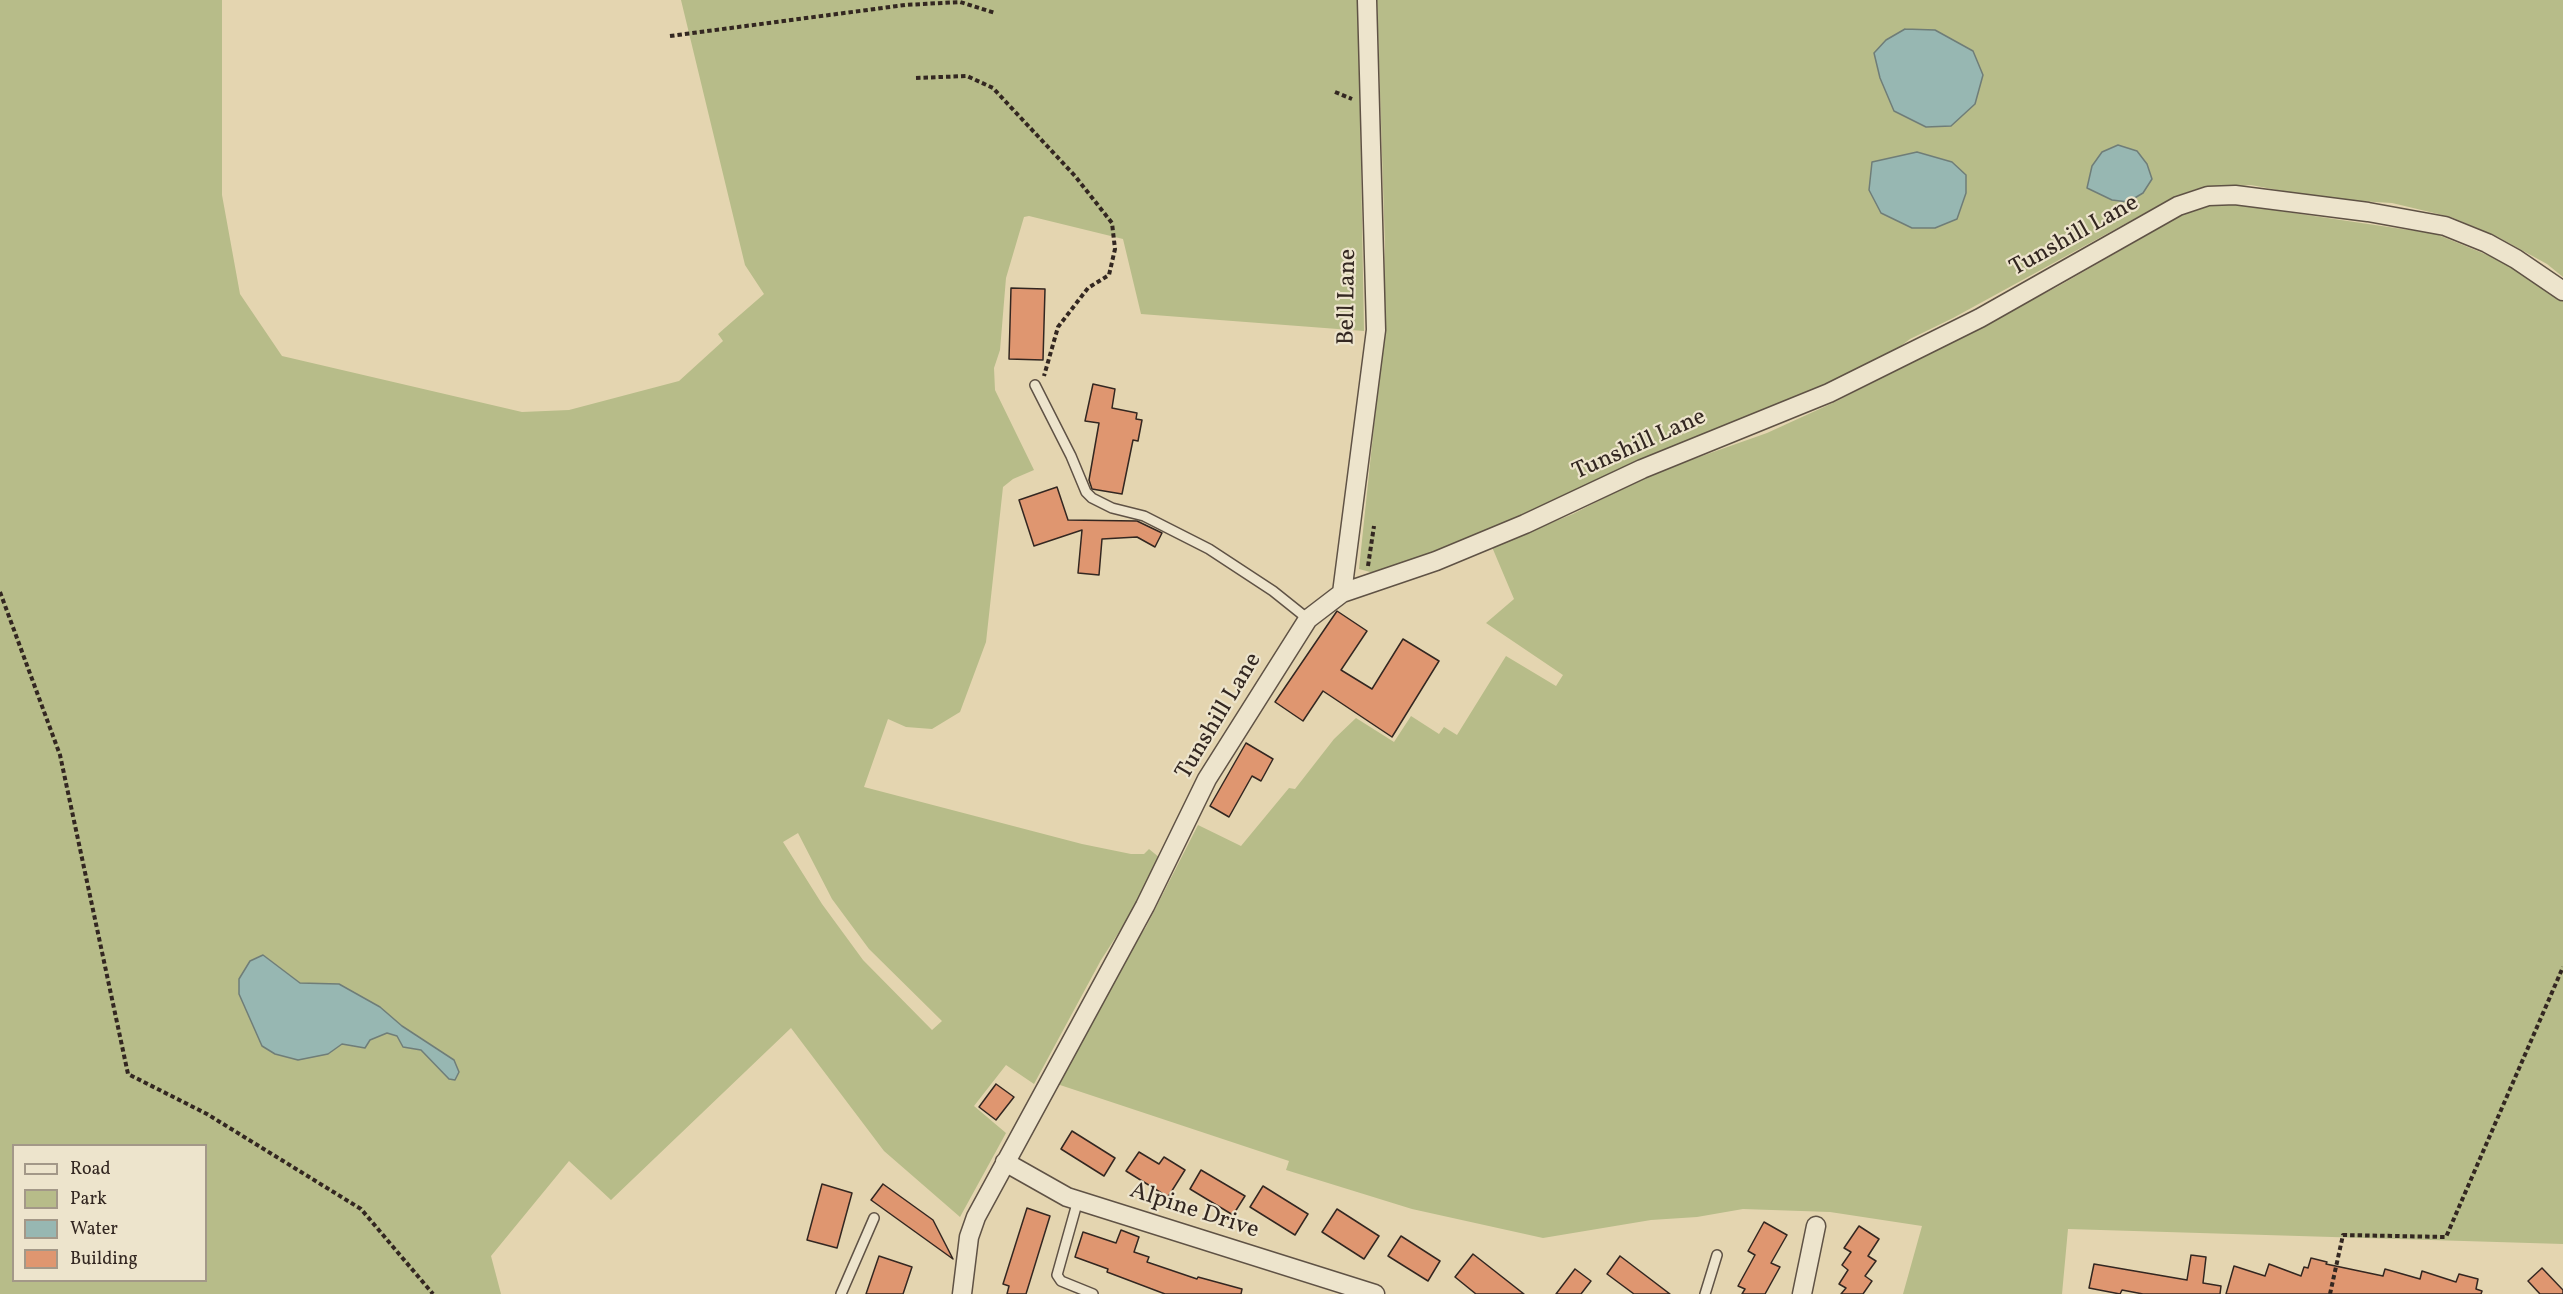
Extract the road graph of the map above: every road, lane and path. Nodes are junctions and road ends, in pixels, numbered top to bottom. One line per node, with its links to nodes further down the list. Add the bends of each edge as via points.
1 (1367, 0): 11 (street, Bell Lane, via 1376,330)
2 (995, 13): 3 (path, via 960,2 905,5)
3 (670, 36)
4 (916, 78): 7 (path, via 967,76 993,88 1112,223 1115,249 1109,275 1088,288 1058,327)
5 (2563, 291): 9 (street, Tunshill Lane, via 2487,243 2445,226 2246,196 2208,196 2178,206 1980,318 1830,393 1642,469 1466,549)
6 (1035, 385): 7 (lane)
7 (1039, 394): 12 (lane, via 1092,498 1144,516 1209,549)
8 (1374, 526): 9 (path)
9 (1366, 585): 11 (street, Tunshill Lane)
10 (0, 592): 19 (path, via 60,755 128,1074 207,1114 361,1209)
11 (1342, 593): 12 (street, Tunshill Lane)
12 (1308, 619): 14 (street, Tunshill Lane, via 1207,779 1145,906)
13 (2563, 967): 26 (path, via 2446,1237 2343,1235)
14 (1005, 1162): 15 (street, Alpine Drive); 21 (street, Tunshill Lane, via 969,1237)
15 (1078, 1200): 22 (lane, via 1057,1275 1061,1281); 23 (street, Alpine Drive)
16 (874, 1218): 20 (lane)
17 (1816, 1227): 25 (street)
18 (1717, 1255): 24 (lane)
19 (433, 1294)
20 (841, 1294)
21 (962, 1294)
22 (1093, 1294)
23 (1375, 1294)
24 (1705, 1294)
25 (1802, 1294)
26 (2330, 1294)

